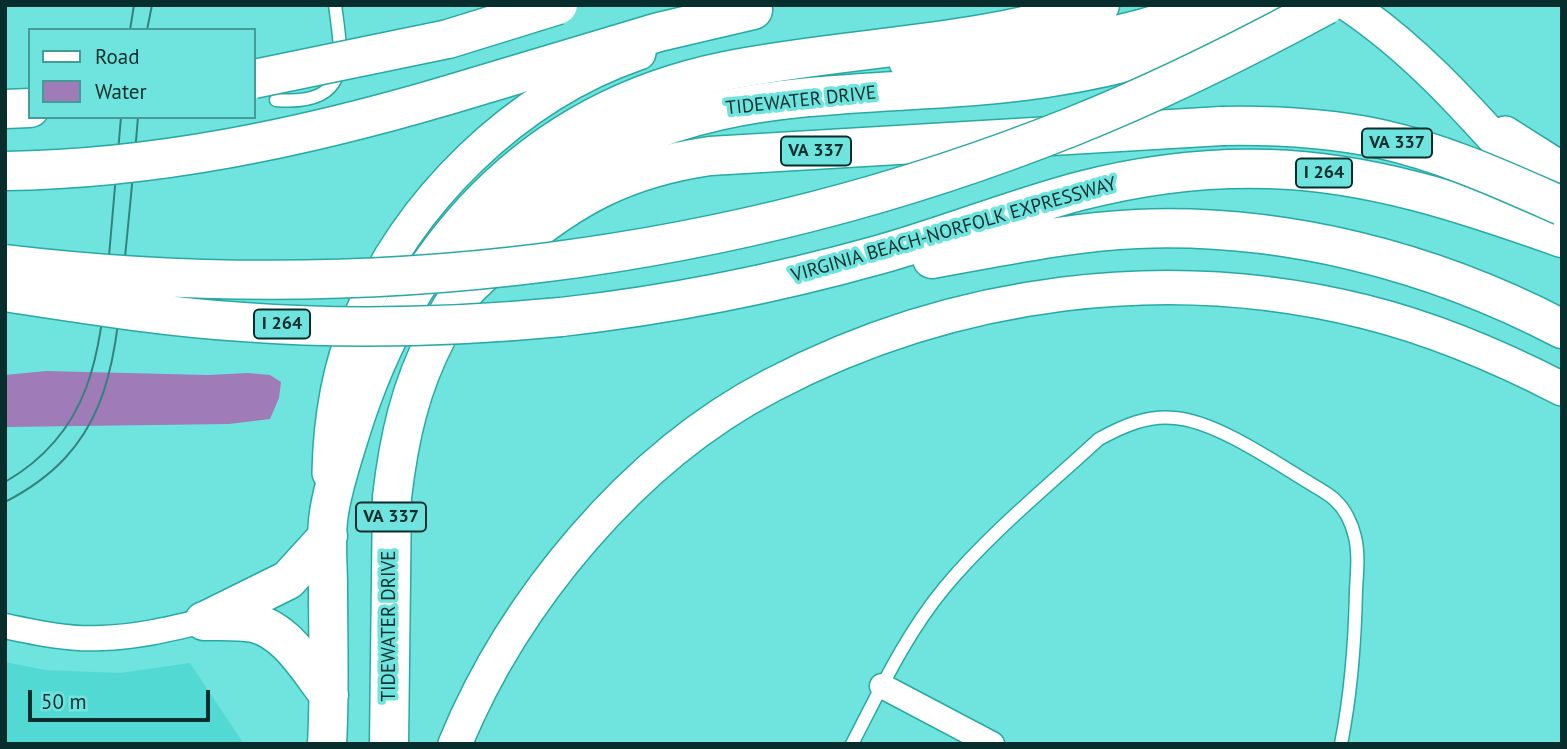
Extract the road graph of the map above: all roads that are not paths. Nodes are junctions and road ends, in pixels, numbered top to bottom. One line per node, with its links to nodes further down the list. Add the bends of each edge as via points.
1 (335, 5): 11 (lane, via 341,51 337,78 327,92 301,103)
2 (467, 5): 11 (main road, bridge)
3 (558, 5): 11 (main road, bridge, via 448,39)
4 (1100, 5): 10 (main road, VA 337, via 976,36 913,45)
5 (1218, 5): 10 (main road, TIDEWATER DRIVE, via 1140,30 1019,53)
6 (1283, 5): 10 (main road, TIDEWATER DRIVE, via 1187,44 1084,72 985,85)
7 (1326, 5): 20 (main road, bridge, via 1237,52 1070,128 853,201 680,242 536,265 324,281 194,280)
8 (1349, 5): 13 (main road, via 1393,37)
9 (761, 8): 16 (main road, bridge, via 659,32 325,129 202,154); 26 (main road, via 634,55 559,92 495,137 431,202 383,272 357,324 339,380 329,452)
10 (843, 70): 23 (main road, TIDEWATER DRIVE, via 756,103 655,128 607,150 523,212 478,263); 26 (main road, TIDEWATER DRIVE / VA 337, via 764,64 653,91 614,107 547,146 487,194 440,251 383,345 356,416)
11 (261, 86)
12 (28, 108): 14 (main road)
13 (1467, 108): 15 (main road); 18 (main road)
14 (5, 109)
15 (1562, 169)
16 (5, 171)
17 (1562, 206): 23 (main road, VA 337, bridge, via 1454,161 1382,139 1315,129 1222,126 710,156 628,176 573,202 527,235)
18 (1562, 211)
19 (1562, 238): 21 (main road, VIRGINIA BEACH-NORFOLK EXPRESSWAY / I 264, via 1420,191 1355,176 1268,169 1187,171 1079,191)
20 (5, 264)
21 (785, 279): 22 (main road, VIRGINIA BEACH-NORFOLK EXPRESSWAY / I 264, bridge, via 561,317 427,326 292,325 156,314); 24 (main road, via 1085,234 1216,230 1291,238 1394,262 1490,295)
22 (5, 292)
23 (455, 302): 32 (main road, TIDEWATER DRIVE / VA 337, via 410,398 396,465)
24 (1562, 329)
25 (1562, 389): 33 (main road, via 1408,324 1353,309 1243,290 1200,287 1066,293 974,309 924,324 770,386 706,427 634,485 576,547 532,604 481,688)
26 (328, 525): 27 (main road, via 288,580); 30 (main road, TIDEWATER DRIVE / VA 337)
27 (204, 621): 28 (street, via 148,634 101,638); 30 (main road, via 241,621 268,628)
28 (5, 626)
29 (882, 686): 34 (lane); 35 (street); 36 (lane, via 913,631 981,548 1099,439 1122,426 1172,417 1211,427 1284,467 1334,499 1347,516 1355,536 1357,565 1355,630)
30 (329, 695): 31 (main road, TIDEWATER DRIVE / VA 337)
31 (327, 744)
32 (389, 744)
33 (456, 744)
34 (852, 744)
35 (992, 744)
36 (1340, 744)

